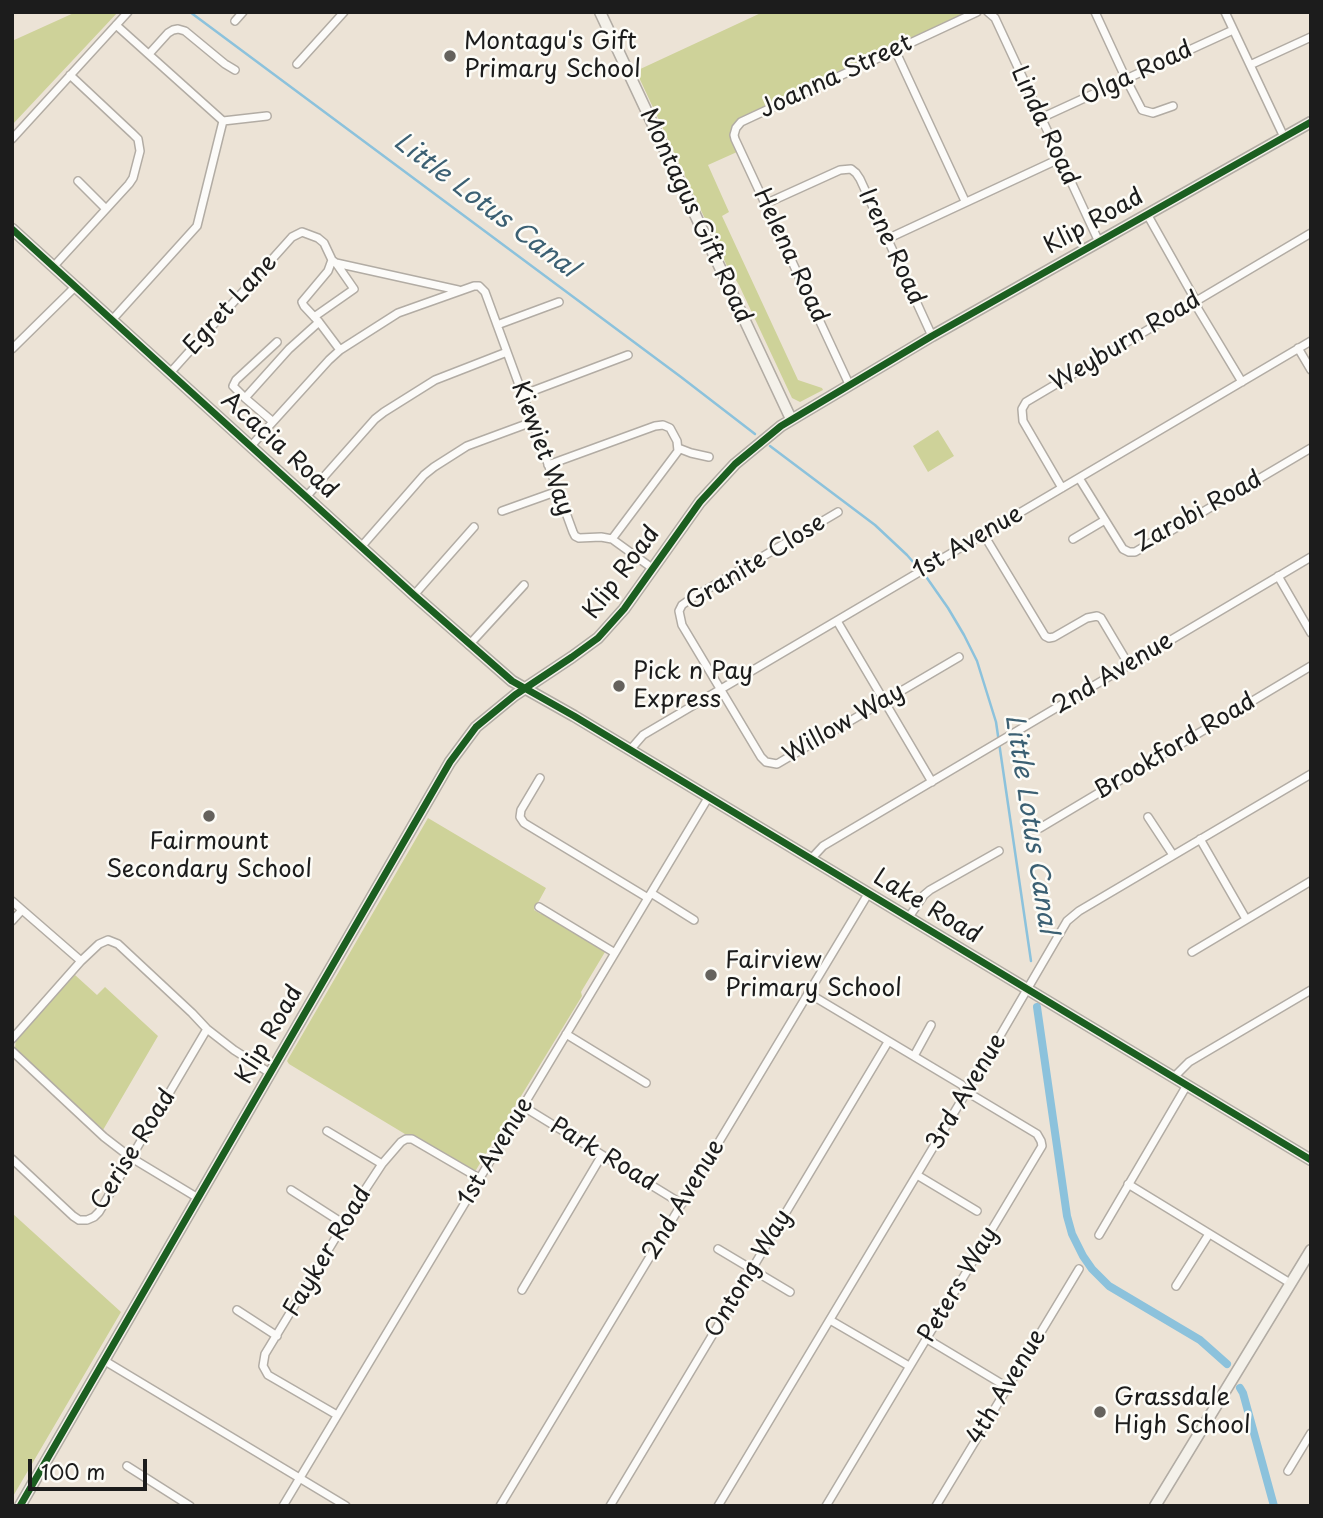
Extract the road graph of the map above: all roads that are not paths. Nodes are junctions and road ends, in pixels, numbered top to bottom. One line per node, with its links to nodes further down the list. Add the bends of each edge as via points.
1 (128, 12): 10 (street)
2 (243, 12): 9 (street)
3 (344, 12): 15 (street)
4 (600, 12): 63 (street, Montagus Gift Road)
5 (977, 12): 13 (street, Joanna Street)
6 (988, 12): 22 (street, Linda Road, via 995,18)
7 (1095, 12): 19 (street)
8 (1226, 12): 11 (street)
9 (235, 21)
10 (116, 25): 14 (street); 18 (street)
11 (1233, 30): 16 (street); 19 (street, Olga Road)
12 (1311, 37): 16 (street)
13 (895, 50): 25 (street, Joanna Street); 30 (street)
14 (149, 54): 17 (street, via 178,29); 23 (street)
15 (297, 64)
16 (1250, 65): 26 (street)
17 (235, 70)
18 (70, 75): 27 (street); 32 (street, via 140,144 133,178)
19 (1126, 79): 20 (street, via 1142,110 1153,113); 22 (street, Olga Road)
20 (1173, 106)
21 (267, 116): 23 (street)
22 (1041, 118): 28 (street, Linda Road)
23 (223, 121): 44 (street, via 197,226)
24 (1311, 122): 26 (street, Klip Road)
25 (736, 128): 31 (street, Helena Road, via 735,139)
26 (1284, 137): 33 (street, Klip Road)
27 (12, 139)
28 (1059, 159): 30 (street); 37 (street, Linda Road)
29 (78, 181): 32 (street)
30 (965, 201): 36 (street)
31 (765, 204): 36 (street, Irene Road, via 851,169); 60 (street, Helena Road)
32 (106, 209): 39 (street)
33 (1147, 214): 37 (street, Klip Road); 42 (street)
34 (12, 229): 39 (street, Acacia Road)
35 (1311, 233): 42 (street, Weyburn Road)
36 (887, 239): 48 (street, Irene Road)
37 (1099, 242): 48 (street, Klip Road)
38 (334, 261): 41 (street); 45 (street, via 302,300); 45 (street, via 354,289); 58 (street, Egret Lane, via 318,239 302,232 292,237)
39 (54, 266): 40 (street, Acacia Road)
40 (76, 286): 44 (street, Acacia Road); 50 (street)
41 (460, 291): 46 (street, Kiewiet Way, via 479,286); 54 (street, via 398,313)
42 (1196, 301): 59 (street); 72 (street, Weyburn Road, via 1023,405 1023,421)
43 (559, 302): 46 (street)
44 (112, 320): 58 (street, Acacia Road)
45 (316, 320): 54 (street); 62 (street)
46 (497, 325): 55 (street, Kiewiet Way)
47 (12, 335): 50 (street)
48 (932, 336): 60 (street, Klip Road)
49 (1311, 341): 52 (street, 1st Avenue)
50 (19, 342): 53 (street)
51 (276, 342): 62 (street, via 236,380 233,386)
52 (1298, 348): 57 (street); 59 (street, 1st Avenue)
53 (12, 349)
54 (340, 350): 64 (street)
55 (507, 352): 61 (street, Kiewiet Way); 74 (street, via 435,380 384,412)
56 (628, 355): 61 (street)
57 (1311, 370)
58 (170, 373): 66 (street, Acacia Road)
59 (1242, 382): 71 (street, 1st Avenue)
60 (849, 384): 63 (street, Klip Road)
61 (523, 395): 65 (street, Kiewiet Way)
62 (245, 398): 64 (street)
63 (791, 419): 84 (street, Klip Road, via 767,436 700,502)
64 (272, 421): 66 (street)
65 (532, 422): 70 (street, Kiewiet Way); 82 (street, via 467,446 434,467)
66 (251, 446): 74 (street, Acacia Road)
67 (678, 448): 69 (street); 70 (street, via 670,428 655,426); 80 (street)
68 (1311, 449): 77 (street, Zarobi Road, via 1135,552 1123,549)
69 (709, 457)
70 (548, 465): 73 (street, Kiewiet Way)
71 (1079, 478): 72 (street, 1st Avenue); 77 (street, Zarobi Road)
72 (1062, 488): 79 (street, 1st Avenue)
73 (558, 491): 75 (street); 80 (street, Kiewiet Way, via 575,536)
74 (306, 496): 82 (street, Acacia Road)
75 (502, 511)
76 (838, 512): 95 (street, Granite Close, via 682,605 682,625)
77 (1105, 520): 81 (street)
78 (474, 527): 87 (street)
79 (984, 535): 88 (street, 1st Avenue); 92 (street, via 1045,636 1055,637 1097,616)
80 (612, 539): 84 (street)
81 (1073, 539)
82 (360, 547): 87 (street, Acacia Road)
83 (1311, 557): 85 (street, 2nd Avenue)
84 (652, 568): 94 (street, Klip Road, via 598,638)
85 (1278, 576): 89 (street); 92 (street, 2nd Avenue)
86 (524, 585): 90 (street)
87 (414, 595): 90 (street, Acacia Road)
88 (837, 621): 95 (street, 1st Avenue); 96 (street)
89 (1311, 633)
90 (469, 645): 94 (street, Acacia Road)
91 (959, 657): 96 (street, Willow Way)
92 (1129, 665): 100 (street, 2nd Avenue)
93 (1311, 666): 103 (street, Brookford Road)
94 (523, 688): 97 (street, Lake Road); 131 (street, Klip Road, via 482,721 460,747)
95 (721, 690): 96 (street, Willow Way, via 761,757 771,764 786,760); 97 (street, 1st Avenue, via 643,735)
96 (884, 701): 100 (street)
97 (630, 750): 101 (street, Lake Road)
98 (1311, 774): 104 (street, 3rd Avenue)
99 (540, 778): 110 (street, via 520,817)
100 (932, 782): 107 (street, 2nd Avenue, via 823,846)
101 (708, 797): 107 (street, Lake Road); 110 (street, 1st Avenue)
102 (1148, 817): 106 (street)
103 (1040, 828)
104 (1200, 839): 106 (street, 3rd Avenue); 115 (street)
105 (999, 851): 114 (street, via 930,890)
106 (1173, 855): 121 (street, 3rd Avenue, via 1072,916)
107 (811, 859): 109 (street, Lake Road)
108 (1311, 881): 115 (street)
109 (868, 894): 114 (street, Lake Road); 123 (street, 2nd Avenue)
110 (650, 896): 116 (street); 119 (street, 1st Avenue)
111 (12, 901): 113 (street)
112 (539, 907): 119 (street)
113 (22, 910): 117 (street); 120 (street)
114 (909, 917): 121 (street, Lake Road)
115 (1246, 919): 118 (street)
116 (694, 920)
117 (12, 921)
118 (1192, 951)
119 (615, 953): 126 (street, 1st Avenue)
120 (80, 961): 125 (street, via 101,942 113,941); 127 (street)
121 (1028, 989): 132 (street, Lake Road); 135 (street, 3rd Avenue)
122 (1311, 990): 132 (street, via 1189,1062)
123 (808, 993): 128 (street); 148 (street, 2nd Avenue)
124 (931, 1025): 130 (street)
125 (207, 1029): 131 (street); 139 (street, Cerise Road)
126 (566, 1034): 133 (street); 136 (street, 1st Avenue)
127 (12, 1039)
128 (888, 1042): 130 (street); 155 (street, Ontong Way)
129 (12, 1051): 139 (street)
130 (914, 1056): 135 (street)
131 (270, 1073): 147 (street, Klip Road)
132 (1174, 1077): 134 (street, Lake Road)
133 (646, 1083)
134 (1187, 1085): 141 (street, Lake Road); 145 (street)
135 (967, 1092): 143 (street, 3rd Avenue); 164 (street, Peters Way, via 1037,1133 1042,1146)
136 (524, 1107): 138 (street, Park Road); 144 (street, 1st Avenue)
137 (327, 1130): 142 (street)
138 (603, 1155): 148 (street, Park Road); 159 (street)
139 (130, 1157): 140 (street, Cerise Road, via 99,1212 87,1220 73,1216); 147 (street)
140 (12, 1159)
141 (1311, 1160)
142 (383, 1164): 144 (street, Fayker Road, via 401,1142 412,1139); 150 (street, Fayker Road)
143 (917, 1175): 149 (street); 162 (street, 3rd Avenue)
144 (480, 1178): 168 (street, 1st Avenue)
145 (1128, 1184): 151 (street); 152 (street)
146 (291, 1190): 150 (street)
147 (198, 1198): 165 (street, Klip Road)
148 (682, 1203): 178 (street, 2nd Avenue)
149 (977, 1211)
150 (344, 1224): 163 (street, Fayker Road)
151 (1209, 1234): 157 (street); 158 (street)
152 (1099, 1235)
153 (718, 1249): 155 (street)
154 (1311, 1250): 157 (street)
155 (752, 1269): 160 (street); 179 (street, Ontong Way)
156 (1079, 1269): 167 (street, 4th Avenue)
157 (1290, 1283): 183 (street)
158 (1176, 1286)
159 (522, 1290)
160 (790, 1292)
161 (237, 1310): 163 (street)
162 (830, 1320): 166 (street); 180 (street, 3rd Avenue)
163 (277, 1336): 168 (street, Fayker Road, via 262,1361 268,1375)
164 (928, 1339): 166 (street, Peters Way); 167 (street)
165 (105, 1361): 172 (street); 174 (street, Klip Road)
166 (909, 1366): 181 (street, Peters Way)
167 (1007, 1387): 182 (street, 4th Avenue)
168 (337, 1415): 172 (street, 1st Avenue)
169 (1311, 1433): 171 (street)
170 (127, 1466): 173 (street)
171 (1288, 1471)
172 (300, 1478): 176 (street, 1st Avenue); 177 (street)
173 (176, 1502): 175 (street)
174 (20, 1506)
175 (190, 1506)
176 (283, 1506)
177 (346, 1506)
178 (500, 1506)
179 (610, 1506)
180 (718, 1506)
181 (826, 1506)
182 (936, 1506)
183 (1155, 1506)

